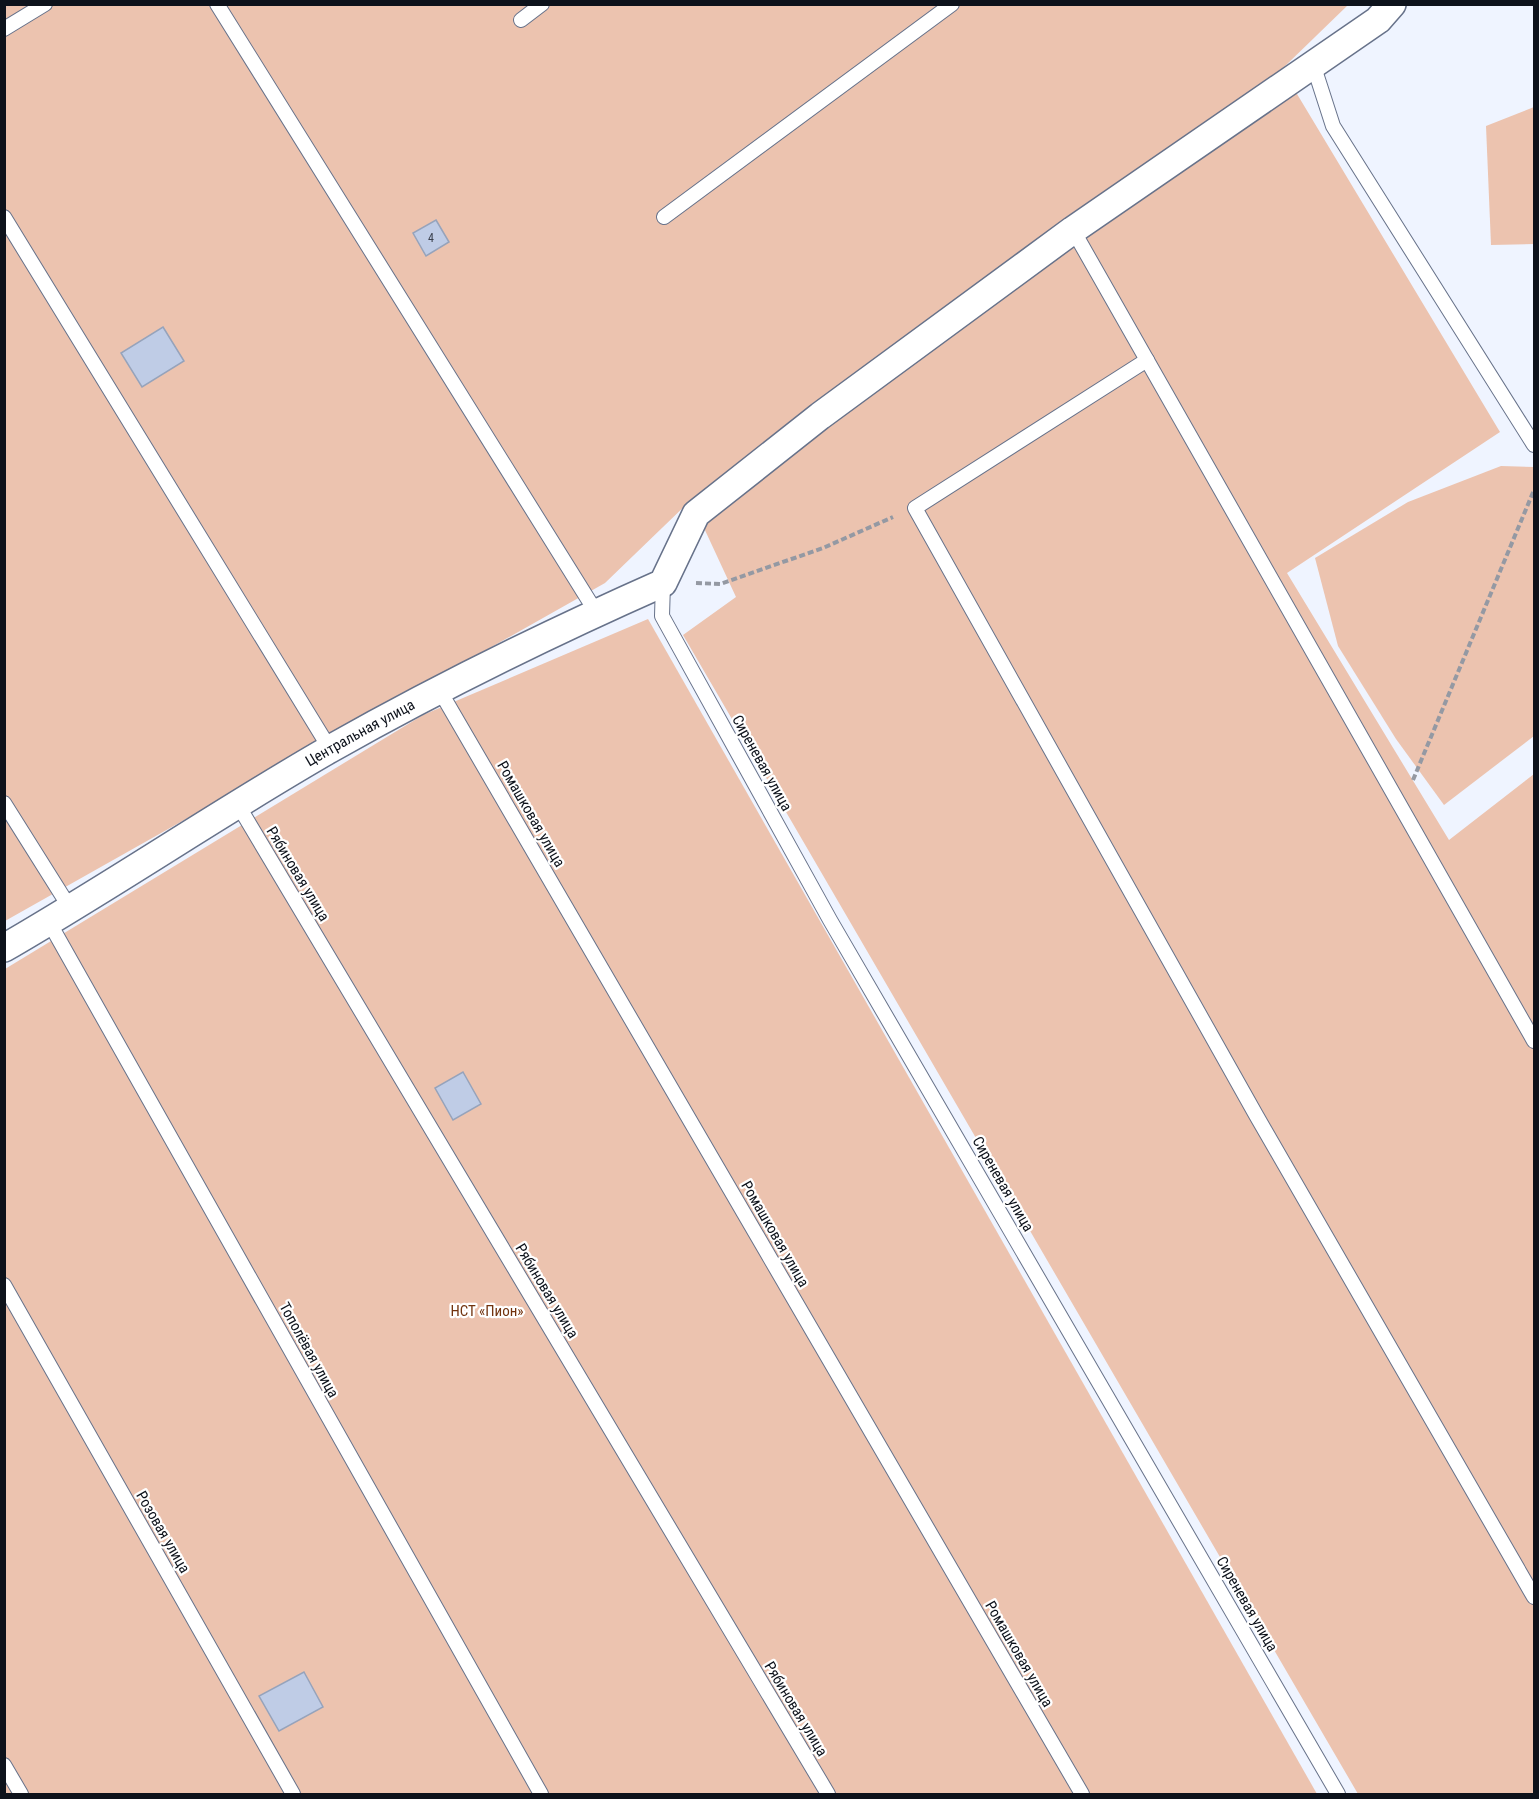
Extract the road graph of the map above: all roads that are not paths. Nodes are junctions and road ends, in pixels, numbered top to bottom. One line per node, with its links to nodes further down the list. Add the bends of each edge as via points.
1 (45, 4): 7 (lane)
2 (217, 4): 15 (lane)
3 (542, 4): 6 (lane)
4 (952, 4): 10 (lane)
5 (1392, 4): 8 (street, via 1378,20)
6 (521, 20)
7 (4, 28)
8 (1313, 64): 11 (street); 13 (lane, via 1333,126)
9 (4, 217): 17 (lane)
10 (664, 217)
11 (1073, 230): 12 (lane); 14 (street, via 820,416 696,514)
12 (1147, 360): 22 (lane); 24 (lane, via 915,508 1256,1115)
13 (1534, 445)
14 (663, 583): 15 (street, Центральная улица); 31 (lane, Сиреневая улица, via 662,616 824,910)
15 (596, 612): 16 (street, Центральная улица)
16 (440, 691): 17 (street, Центральная улица); 30 (lane, Ромашковая улица)
17 (330, 750): 19 (street, Центральная улица)
18 (4, 803): 20 (lane, Тополёвая улица)
19 (238, 805): 20 (street, Центральная улица); 29 (lane, Рябиновая улица)
20 (59, 915): 21 (street, Центральная улица); 28 (lane, Тополёвая улица)
21 (4, 948)
22 (1534, 1041)
23 (4, 1285): 27 (lane, Розовая улица)
24 (1534, 1597)
25 (4, 1765): 26 (lane)
26 (21, 1794)
27 (293, 1794)
28 (541, 1794)
29 (828, 1794)
30 (1082, 1794)
31 (1338, 1794)

